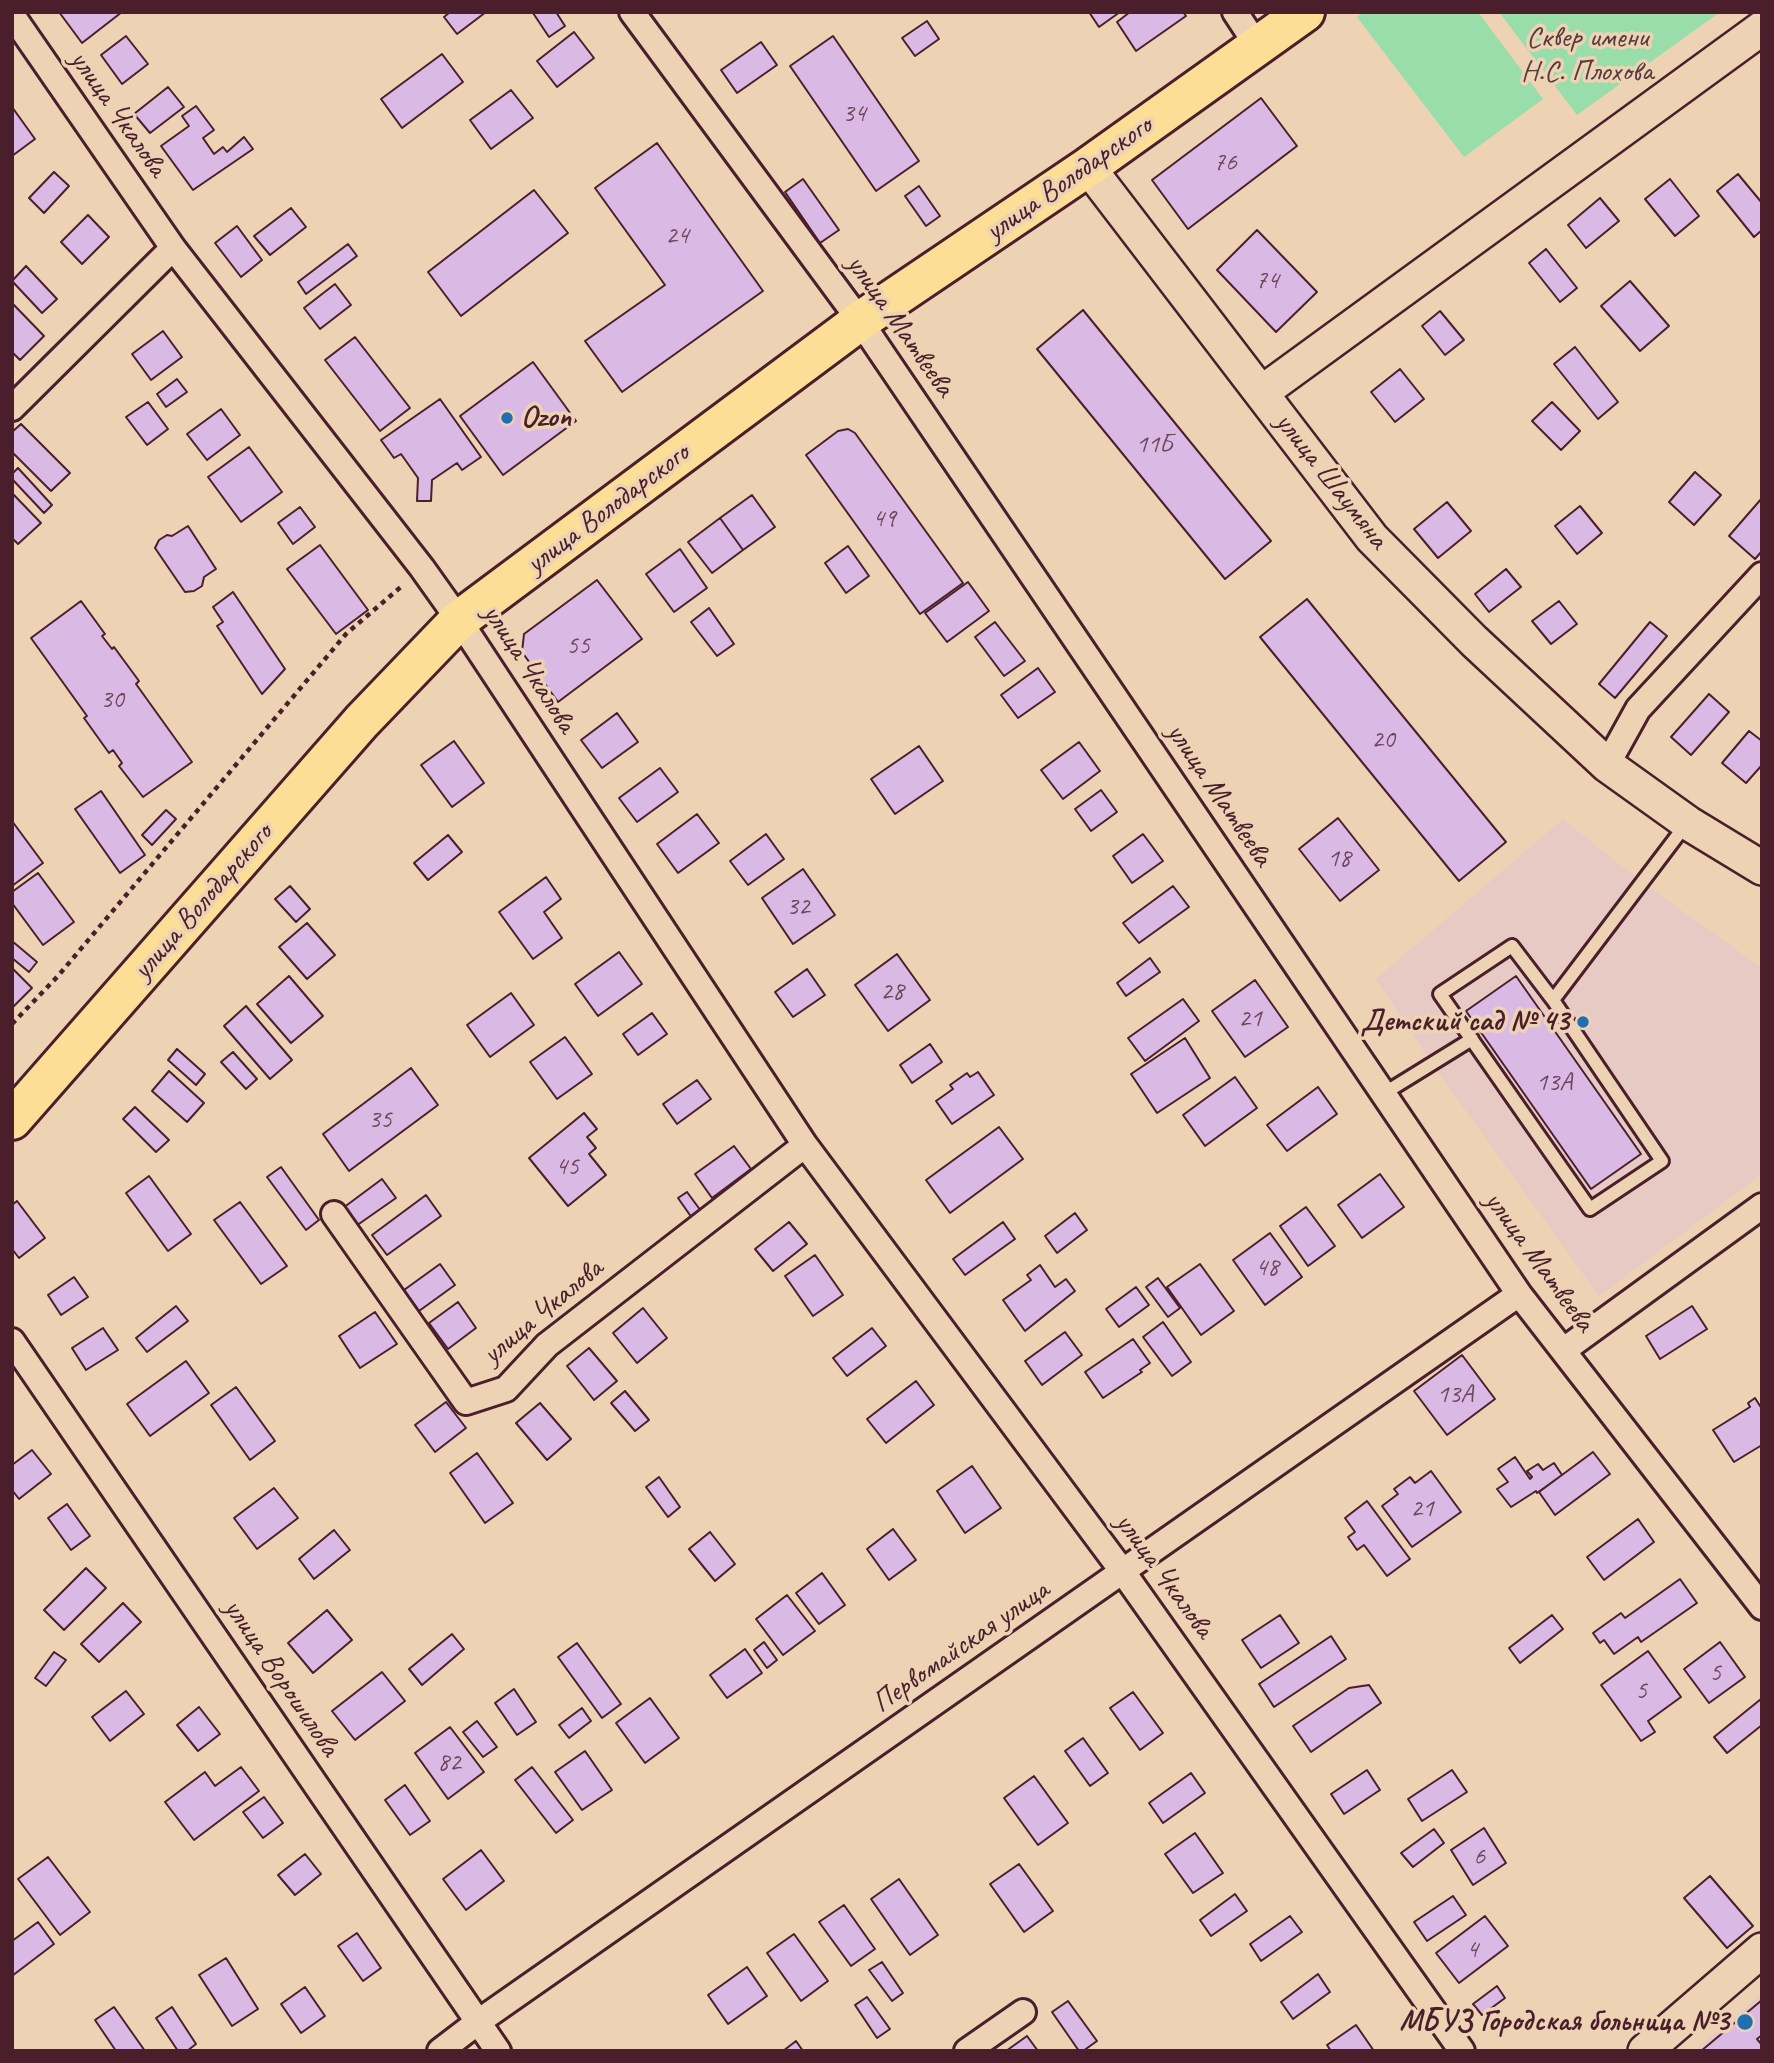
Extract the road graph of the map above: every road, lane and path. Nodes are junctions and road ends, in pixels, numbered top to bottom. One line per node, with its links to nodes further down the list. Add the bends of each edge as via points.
1 (632, 12): 9 (street, улица Матвеева)
2 (1235, 12): 6 (street)
3 (1305, 12): 6 (main road, улица Володарского)
4 (12, 15): 8 (street, улица Чкалова)
5 (1762, 28): 10 (main road)
6 (1258, 47): 7 (main road, улица Володарского)
7 (1088, 167): 9 (main road, улица Володарского); 10 (main road, улица Шаумяна)
8 (173, 248): 11 (street); 12 (street, улица Чкалова)
9 (860, 321): 14 (main road, улица Володарского); 21 (street, улица Матвеева)
10 (1261, 393): 15 (main road, улица Шаумяна, via 1372,537 1474,641)
11 (12, 408)
12 (422, 568): 14 (street, улица Чкалова); 19 (path, via 346,634 58,976)
13 (1762, 575): 15 (street, via 1638,709)
14 (459, 620): 22 (main road, улица Володарского, via 362,721); 23 (street, улица Чкалова)
15 (1607, 765): 16 (main road, улица Шаумяна)
16 (1688, 822): 17 (main road, улица Шаумяна); 18 (lane)
17 (1762, 867)
18 (1553, 1000): 20 (lane, via 1513,946 1440,994); 20 (lane, via 1662,1161 1590,1209)
19 (12, 1024)
20 (1472, 1039): 21 (lane)
21 (1383, 1094): 26 (street, улица Матвеева)
22 (12, 1120)
23 (805, 1145): 25 (street, улица Чкалова, via 547,1345 506,1389 466,1402); 29 (street, улица Чкалова)
24 (1762, 1206): 28 (street)
25 (334, 1214)
26 (1519, 1294): 28 (street, улица Матвеева); 29 (street, Первомайская улица)
27 (12, 1340): 33 (street, улица Ворошилова)
28 (1564, 1350): 30 (street, улица Матвеева)
29 (1123, 1572): 33 (street, Первомайская улица); 37 (street, улица Чкалова)
30 (1762, 1607)
31 (1762, 1951): 38 (main road)
32 (1023, 2012): 36 (street)
33 (478, 2022): 34 (street, Первомайская улица); 35 (street, улица Ворошилова)
34 (440, 2051)
35 (498, 2051)
36 (967, 2051)
37 (1462, 2051)
38 (1645, 2051)

